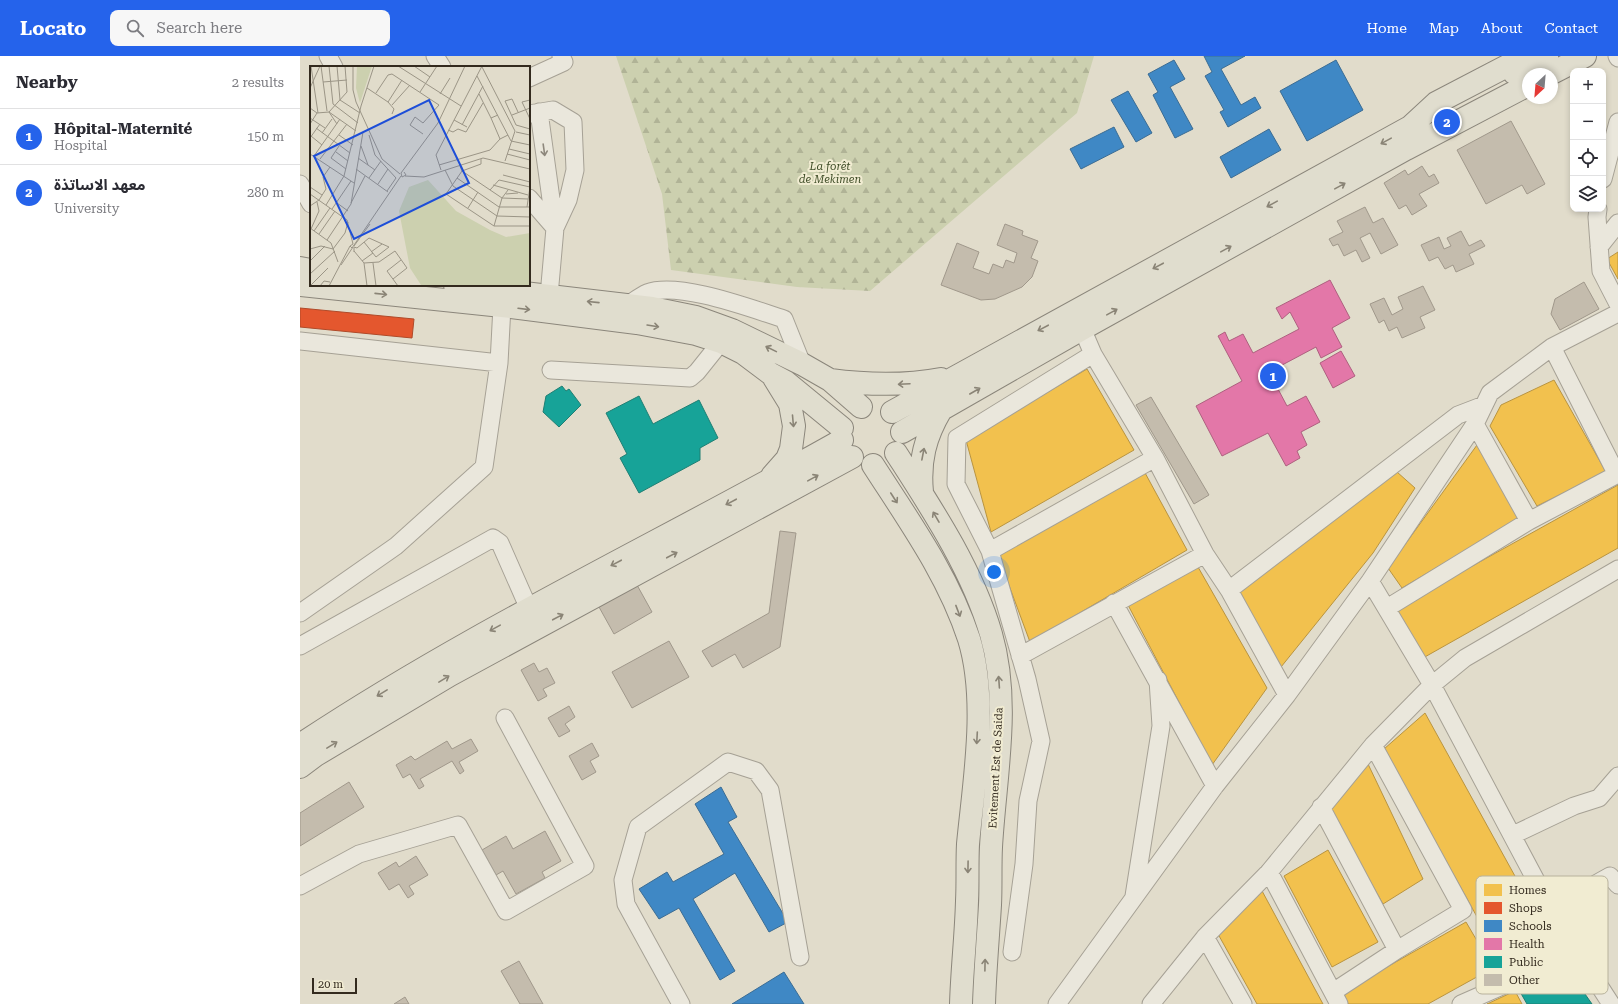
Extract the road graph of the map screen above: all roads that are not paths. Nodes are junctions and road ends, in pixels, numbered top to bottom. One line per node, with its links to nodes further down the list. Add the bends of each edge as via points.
1 (328, 56): 8 (street)
2 (435, 56): 9 (street)
3 (561, 56): 12 (street, via 564,62)
4 (1526, 56): 17 (main road, via 1436,103)
5 (1547, 56): 17 (main road)
6 (1564, 56): 10 (main road)
7 (1585, 56): 11 (main road)
8 (333, 66)
9 (441, 66)
10 (1542, 68)
11 (1558, 70)
12 (530, 78)
13 (1522, 79): 18 (main road, via 1450,117)
14 (1522, 89): 18 (main road)
15 (534, 113): 27 (street, one-way to 27); 27 (street, via 553,110 573,122 575,170 568,200)
16 (1618, 122): 19 (street)
17 (1410, 127): 38 (main road, one-way to 38)
18 (1406, 149): 38 (main road, one-way to 18)
19 (1604, 176)
20 (300, 184): 22 (street)
21 (530, 199): 27 (street)
22 (310, 202)
23 (300, 203): 24 (street)
24 (310, 204)
25 (1598, 212): 28 (street)
26 (1618, 223): 28 (street)
27 (555, 228): 34 (street)
28 (1599, 247): 33 (street, via 1600,271)
29 (300, 268): 30 (main road)
30 (310, 270)
31 (300, 285): 35 (main road, one-way to 35)
32 (467, 286): 34 (main road)
33 (1618, 304)
34 (548, 305): 35 (main road, one-way to 34); 36 (main road, one-way to 34); 40 (main road, one-way to 40, via 696,334)
35 (502, 306): 43 (street)
36 (626, 306): 44 (main road, one-way to 36, via 732,330 696,317); 44 (street, via 648,293 665,290 710,296 784,319)
37 (1618, 313): 41 (street)
38 (1078, 320): 42 (street); 47 (main road, one-way to 47); 51 (main road, one-way to 38)
39 (300, 341): 43 (street)
40 (721, 342): 45 (street, via 690,378); 46 (main road, via 743,353)
41 (1552, 347): 49 (street, via 1490,394); 59 (street)
42 (1093, 354): 57 (street); 63 (street, via 957,438 956,484)
43 (499, 363): 71 (street, via 484,467 396,546)
44 (802, 364): 48 (main road)
45 (551, 370)
46 (771, 374): 55 (main road, via 786,382); 60 (main road, one-way to 60, via 790,404 794,437 787,459)
47 (956, 376): 48 (main road, one-way to 48, via 894,384); 52 (main road)
48 (830, 380): 50 (main road)
49 (1484, 405): 53 (street); 67 (street, via 1458,415)
50 (861, 407): 52 (main road, via 874,404); 55 (main road, via 847,417)
51 (941, 410): 54 (main road); 61 (main road, one-way to 51, via 922,458 925,441)
52 (892, 412): 54 (main road, via 899,421)
53 (1475, 424): 62 (street); 66 (street)
54 (902, 432): 56 (main road)
55 (845, 442): 58 (main road, via 862,463); 60 (main road); 80 (main road, one-way to 55, via 316,755)
56 (896, 453): 58 (main road, via 884,462); 61 (main road, Evitement Est de Saida)
57 (1154, 458): 63 (street); 64 (street)
58 (873, 465): 99 (main road, one-way to 99, via 930,552 952,595 969,640 976,680 978,730 968,846)
59 (1617, 474): 62 (street)
60 (765, 484): 70 (main road, one-way to 70)
61 (922, 493): 100 (main road, Evitement Est de Saida, one-way to 61, via 991,847 1001,722 999,678 991,634 973,586)
62 (1530, 521): 69 (street)
63 (990, 551): 73 (street)
64 (1205, 554): 67 (street); 68 (street)
65 (1618, 569): 75 (street, via 1465,658)
66 (1370, 581): 69 (street); 76 (street)
67 (1229, 590): 76 (street)
68 (1114, 604): 73 (street); 74 (street)
69 (1387, 608): 75 (street)
70 (529, 609): 72 (street, via 500,543 493,538); 78 (main road, one-way to 78, via 428,665)
71 (300, 613)
72 (300, 646)
73 (1020, 656): 93 (street, via 1042,741 1028,801 1024,864)
74 (1158, 680): 82 (street); 90 (street, via 1161,726)
75 (1432, 685): 79 (street); 84 (street)
76 (1287, 695): 82 (street)
77 (505, 718): 89 (street, via 585,866 506,910 458,825 359,854)
78 (300, 745)
79 (1373, 745): 83 (street); 92 (street, via 1463,910)
80 (300, 767)
81 (1618, 776): 84 (street, via 1599,798 1574,806)
82 (1215, 786): 90 (street)
83 (1321, 807): 85 (street); 92 (street)
84 (1513, 835): 86 (street)
85 (1269, 872): 91 (street); 97 (street)
86 (1534, 876)
87 (1608, 877): 88 (street, via 1610,876)
88 (1618, 885)
89 (300, 886)
90 (1133, 900): 101 (street)
91 (1205, 937): 102 (street); 103 (street)
92 (1397, 950): 97 (street)
93 (1012, 952)
94 (800, 957): 98 (street, via 770,790 756,771 728,762 638,827 623,880 626,904)
95 (1484, 994): 104 (street)
96 (1604, 994): 105 (street)
97 (1336, 998)
98 (682, 1004)
99 (961, 1004)
100 (984, 1004)
101 (1057, 1004)
102 (1151, 1004)
103 (1243, 1004)
104 (1461, 1004)
105 (1611, 1004)

